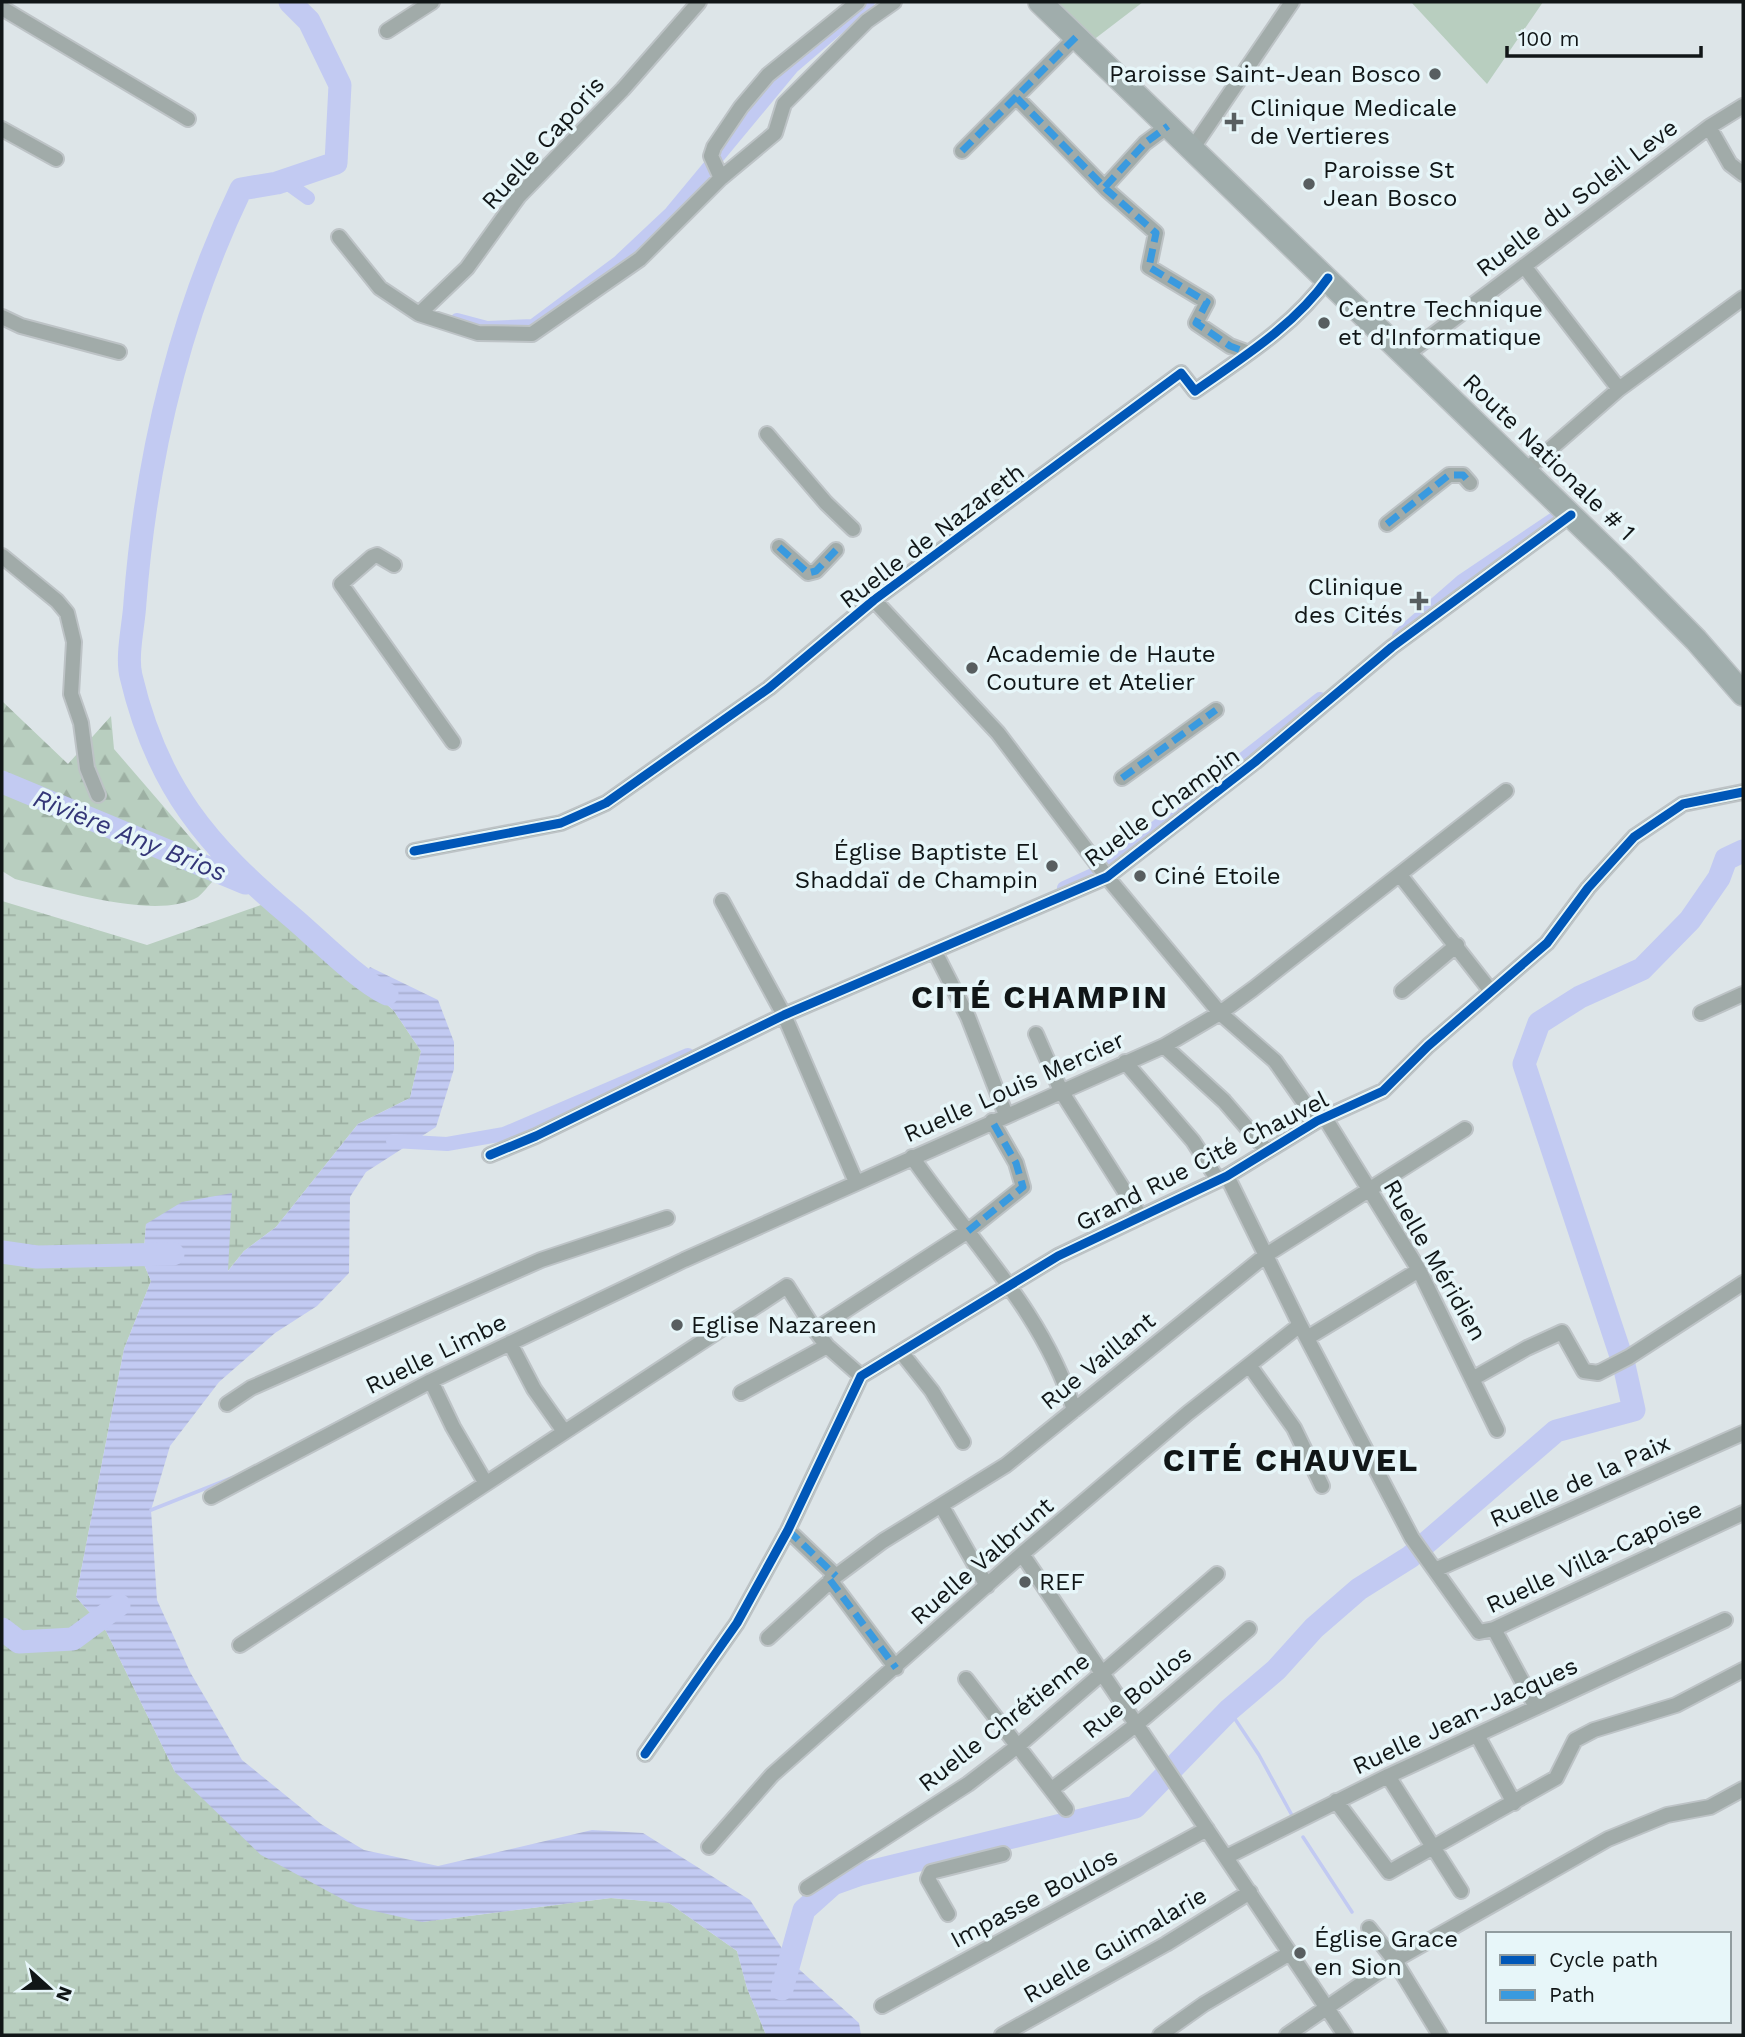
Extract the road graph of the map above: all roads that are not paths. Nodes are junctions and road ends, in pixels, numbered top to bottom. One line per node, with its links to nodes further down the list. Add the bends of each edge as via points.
1 (432, 2): 8 (street)
2 (699, 2): 26 (street, Ruelle Caporis, via 519,196 467,268)
3 (858, 2): 20 (street, via 768,75 741,107 711,156)
4 (894, 2): 20 (street, via 867,21 784,104 775,132)
5 (1040, 2): 9 (main road, Route Nationale # 1)
6 (1293, 2): 16 (street)
7 (2, 8): 12 (street)
8 (387, 31)
9 (1076, 37): 10 (street); 13 (main road, Route Nationale # 1)
10 (1017, 98): 17 (street); 21 (street)
11 (1743, 106): 14 (street, Ruelle du Soleil Leve)
12 (188, 119)
13 (1168, 126): 16 (main road, Route Nationale # 1); 21 (street, via 1145,143)
14 (1709, 127): 19 (street, via 1730,164); 23 (street, Ruelle du Soleil Leve)
15 (2, 129): 18 (street)
16 (1192, 149): 24 (main road, Route Nationale # 1)
17 (962, 151)
18 (56, 159)
19 (1743, 174)
20 (721, 178): 26 (street, via 640,259 532,334 478,333)
21 (1105, 187): 29 (street, via 1156,233 1149,267 1207,302 1196,323)
22 (339, 237): 26 (street, via 380,288)
23 (1524, 266): 30 (street, Ruelle du Soleil Leve); 31 (street)
24 (1328, 278): 29 (street, Ruelle de Nazareth, via 1314,299); 30 (main road, Route Nationale # 1)
25 (1743, 298): 31 (street)
26 (419, 314)
27 (2, 317): 28 (street)
28 (119, 352)
29 (1249, 353): 42 (street, Ruelle de Nazareth, via 1195,391 1181,373)
30 (1406, 355): 33 (main road, Route Nationale # 1)
31 (1619, 390): 33 (street)
32 (767, 434): 37 (street)
33 (1525, 471): 35 (main road, Route Nationale # 1)
34 (1471, 483): 36 (street, via 1463,475 1449,475)
35 (1571, 515): 43 (main road, Route Nationale # 1, via 1696,640); 52 (street, Ruelle Champin, via 1392,647)
36 (1387, 524)
37 (853, 529)
38 (779, 547): 39 (street, via 808,573 816,571)
39 (836, 550)
40 (2, 556): 49 (street, via 67,613 74,642 71,694)
41 (394, 565): 45 (street, via 377,555 341,584)
42 (874, 600): 50 (street, Ruelle de Nazareth, via 769,688 606,803 561,822); 52 (street, Ruelle Méridien, via 998,733)
43 (1743, 694)
44 (1216, 710): 46 (street)
45 (453, 742)
46 (1122, 778)
47 (1506, 791): 51 (street, Ruelle Louis Mercier)
48 (1743, 792): 56 (street, Grand Rue Cité Chauvel, via 1683,804 1634,837 1547,943)
49 (98, 794)
50 (414, 851)
51 (1400, 875): 54 (street); 59 (street, Ruelle Louis Mercier)
52 (1107, 877): 55 (street, Ruelle Champin); 59 (street, Ruelle Méridien)
53 (722, 901): 61 (street)
54 (1457, 945): 56 (street); 57 (street)
55 (935, 952): 61 (street, Ruelle Champin); 66 (street, via 968,1017)
56 (1490, 990): 67 (street, Grand Rue Cité Chauvel, via 1383,1091)
57 (1402, 991)
58 (1743, 994): 60 (street)
59 (1220, 1013): 63 (street, Ruelle Louis Mercier); 67 (street, Ruelle Méridien, via 1275,1061)
60 (1701, 1013)
61 (784, 1015): 71 (street, Ruelle Champin); 74 (street)
62 (1036, 1034): 65 (street)
63 (1164, 1046): 64 (street, Ruelle Louis Mercier); 70 (street, via 1224,1101)
64 (1125, 1062): 65 (street, Ruelle Louis Mercier); 73 (street, Ruelle Villa-Capoise)
65 (1061, 1091): 66 (street, Ruelle Louis Mercier); 76 (street)
66 (1006, 1115): 68 (street, Ruelle Louis Mercier)
67 (1321, 1119): 70 (street, Grand Rue Cité Chauvel); 75 (street, Ruelle Méridien)
68 (992, 1121): 72 (street, Ruelle Louis Mercier); 78 (street, via 1016,1163 1023,1187)
69 (1465, 1129): 75 (street, Rue Vaillant)
70 (1267, 1151): 73 (street, Grand Rue Cité Chauvel)
71 (490, 1155)
72 (912, 1157): 74 (street, Ruelle Louis Mercier); 78 (street)
73 (1222, 1178): 76 (street, Grand Rue Cité Chauvel); 79 (street, Ruelle Villa-Capoise)
74 (856, 1182): 80 (street, Ruelle Louis Mercier)
75 (1368, 1190): 79 (street, Rue Vaillant); 81 (street, Ruelle Méridien)
76 (1141, 1217): 83 (street, Grand Rue Cité Chauvel, via 1058,1256)
77 (667, 1218): 94 (street, via 541,1260 251,1388)
78 (968, 1231): 83 (street); 84 (street)
79 (1266, 1255): 85 (street, Ruelle Villa-Capoise); 95 (street, Rue Vaillant)
80 (684, 1260): 86 (street, Ruelle Limbe)
81 (1419, 1270): 85 (street, Ruelle Valbrunt); 91 (street, Ruelle Méridien)
82 (1743, 1283): 91 (street, via 1629,1357 1594,1374 1584,1371 1562,1332)
83 (1010, 1285): 88 (street, Grand Rue Cité Chauvel); 95 (street, via 1052,1354)
84 (815, 1330): 87 (street); 96 (street, via 787,1286)
85 (1304, 1332): 89 (street, Ruelle Valbrunt); 107 (street, Ruelle Villa-Capoise, via 1416,1544)
86 (510, 1343): 92 (street, Ruelle Limbe); 96 (street, via 534,1389)
87 (827, 1346): 90 (street); 93 (street)
88 (901, 1352): 90 (street, Grand Rue Cité Chauvel); 99 (street)
89 (1249, 1365): 101 (street, via 1294,1428); 106 (street, Ruelle Valbrunt)
90 (861, 1376): 105 (street)
91 (1474, 1378): 97 (street, Ruelle Méridien)
92 (431, 1381): 100 (street); 102 (street, Ruelle Limbe)
93 (741, 1393)
94 (227, 1404)
95 (1074, 1410): 103 (street, Rue Vaillant, via 1006,1465)
96 (564, 1430): 100 (street)
97 (1497, 1430)
98 (1743, 1433): 107 (street, Ruelle de la Paix)
99 (963, 1441)
100 (485, 1482): 115 (street)
101 (1322, 1486)
102 (211, 1497)
103 (942, 1505): 109 (street, Rue Vaillant); 110 (street)
104 (1743, 1513): 113 (street, Ruelle Villa-Capoise)
105 (788, 1530): 109 (street); 124 (street, via 737,1623)
106 (1022, 1554): 110 (street, Ruelle Valbrunt); 118 (street)
107 (1435, 1570): 113 (street, Ruelle Villa-Capoise, via 1475,1629)
108 (1217, 1574): 118 (street, Ruelle Chrétienne)
109 (833, 1578): 114 (street, Rue Vaillant); 116 (street)
110 (987, 1586): 116 (street, Ruelle Valbrunt)
111 (1725, 1620): 120 (street, Ruelle Jean-Jacques)
112 (1249, 1629): 121 (street, Rue Boulos)
113 (1494, 1629): 120 (street)
114 (768, 1638)
115 (240, 1645)
116 (896, 1668): 132 (street, Ruelle Valbrunt, via 772,1775)
117 (1743, 1670): 129 (street, via 1676,1705 1575,1740 1556,1778)
118 (1103, 1672): 121 (street); 123 (street, Ruelle Chrétienne)
119 (966, 1679): 123 (street)
120 (1536, 1707): 122 (street, Ruelle Jean-Jacques)
121 (1137, 1724): 126 (street, Rue Boulos); 131 (street)
122 (1477, 1735): 125 (street, Ruelle Jean-Jacques); 129 (street)
123 (1019, 1745): 126 (street); 136 (street, Ruelle Chrétienne, via 968,1784)
124 (645, 1754)
125 (1388, 1776): 128 (street, Ruelle Jean-Jacques); 133 (street)
126 (1052, 1789): 130 (street)
127 (1743, 1789): 142 (street, via 1710,1807 1667,1815 1608,1839)
128 (1336, 1801): 133 (street, via 1389,1872); 135 (street, Ruelle Jean-Jacques)
129 (1514, 1803): 133 (street)
130 (1066, 1809)
131 (1207, 1829): 135 (street); 143 (street, Impasse Boulos)
132 (709, 1847)
133 (1433, 1848): 137 (street)
134 (1003, 1854): 139 (street, via 931,1872 928,1878)
135 (1226, 1857): 138 (street)
136 (807, 1888)
137 (1461, 1891)
138 (1250, 1892): 141 (street); 145 (street, Ruelle Guimalarie)
139 (948, 1914)
140 (1369, 1927): 142 (street)
141 (1290, 1952): 144 (street); 146 (street)
142 (1395, 1961): 144 (street); 149 (street)
143 (882, 2006)
144 (1328, 2010): 147 (street); 148 (street)
145 (1002, 2035)
146 (1160, 2035)
147 (1287, 2035)
148 (1345, 2035)
149 (1440, 2035)

